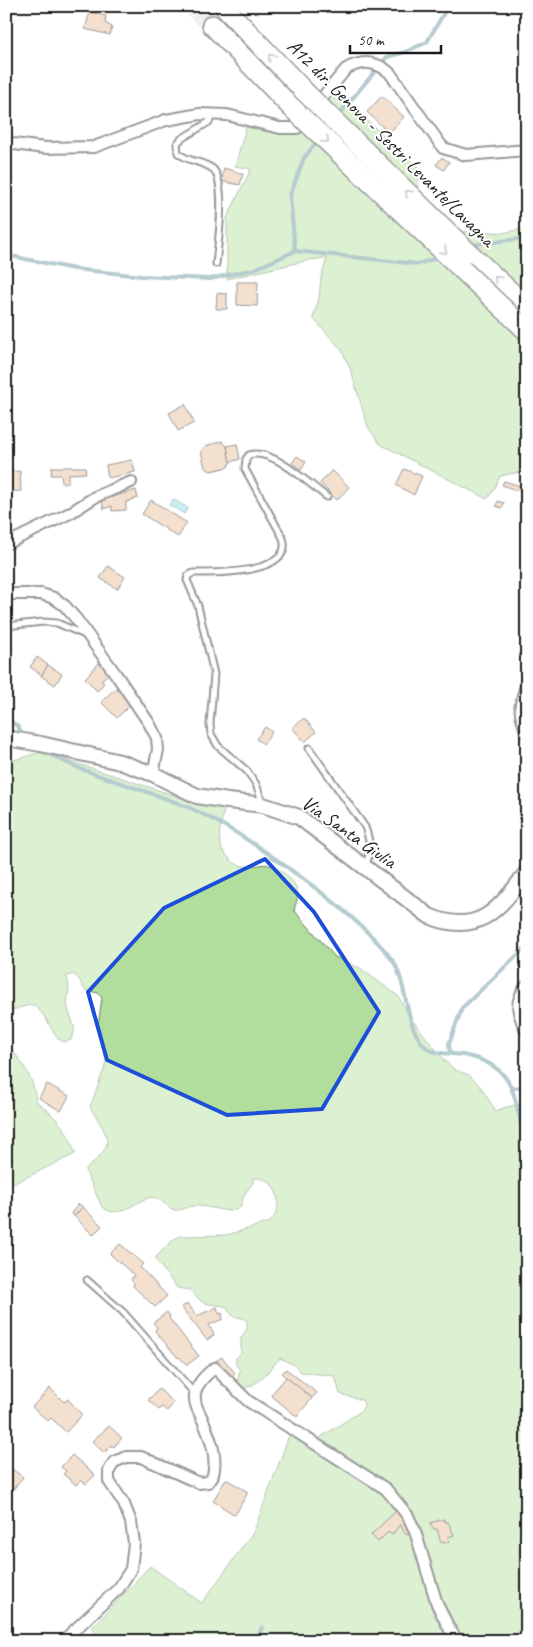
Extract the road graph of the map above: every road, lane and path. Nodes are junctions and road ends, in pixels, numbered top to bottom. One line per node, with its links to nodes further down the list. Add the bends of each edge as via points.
1 (226, 9): 7 (highway, A12 dir. Genova - Sestri Levante/Lavagna, one-way to 1, bridge, via 305,92)
2 (212, 25): 8 (highway, one-way to 8, bridge, via 290,106)
3 (214, 114): 4 (street, via 166,120 94,147 45,148); 5 (street, via 227,114 280,128 297,128 346,69 364,62 374,63 390,73 443,148 466,155); 6 (lane, via 209,122 177,144 182,157 215,172 221,223)
4 (6, 143)
5 (527, 150)
6 (216, 264)
7 (527, 307)
8 (527, 330)
9 (131, 482): 11 (street, via 95,497)
10 (327, 497): 20 (lane, via 275,459 260,454 249,455 245,470 283,538 284,549 271,564 226,573 193,573 187,580 198,606 214,674 212,734 218,746 247,771)
11 (6, 544)
12 (6, 594): 14 (street, via 41,594 54,598)
13 (6, 626): 14 (lane, via 57,623)
14 (87, 636): 19 (street, via 157,738)
15 (527, 677): 17 (lane, via 516,707)
16 (6, 738): 19 (street, Via Santa Giulia, via 120,762)
17 (527, 740)
18 (309, 748): 21 (lane, via 365,827 370,851)
19 (153, 774): 20 (street, Via Santa Giulia, via 197,796)
20 (263, 804): 21 (street, Via Santa Giulia, via 299,817)
21 (365, 866): 24 (street, Via Santa Giulia, via 429,916 451,924 468,924 488,916)
22 (527, 872): 24 (street, Via Santa Giulia)
23 (527, 883): 24 (street)
24 (511, 892)
25 (527, 988): 26 (street, via 519,1009)
26 (527, 1028)
27 (87, 1280): 28 (lane, via 123,1312)
28 (195, 1394): 29 (street, via 196,1406 213,1444 215,1464 212,1478 199,1483 142,1457 126,1457 114,1462 109,1471 109,1481 132,1522 132,1569 119,1588); 30 (street, via 206,1375 215,1368 248,1401 386,1489 408,1516 437,1604)
29 (63, 1641)
30 (458, 1641)

